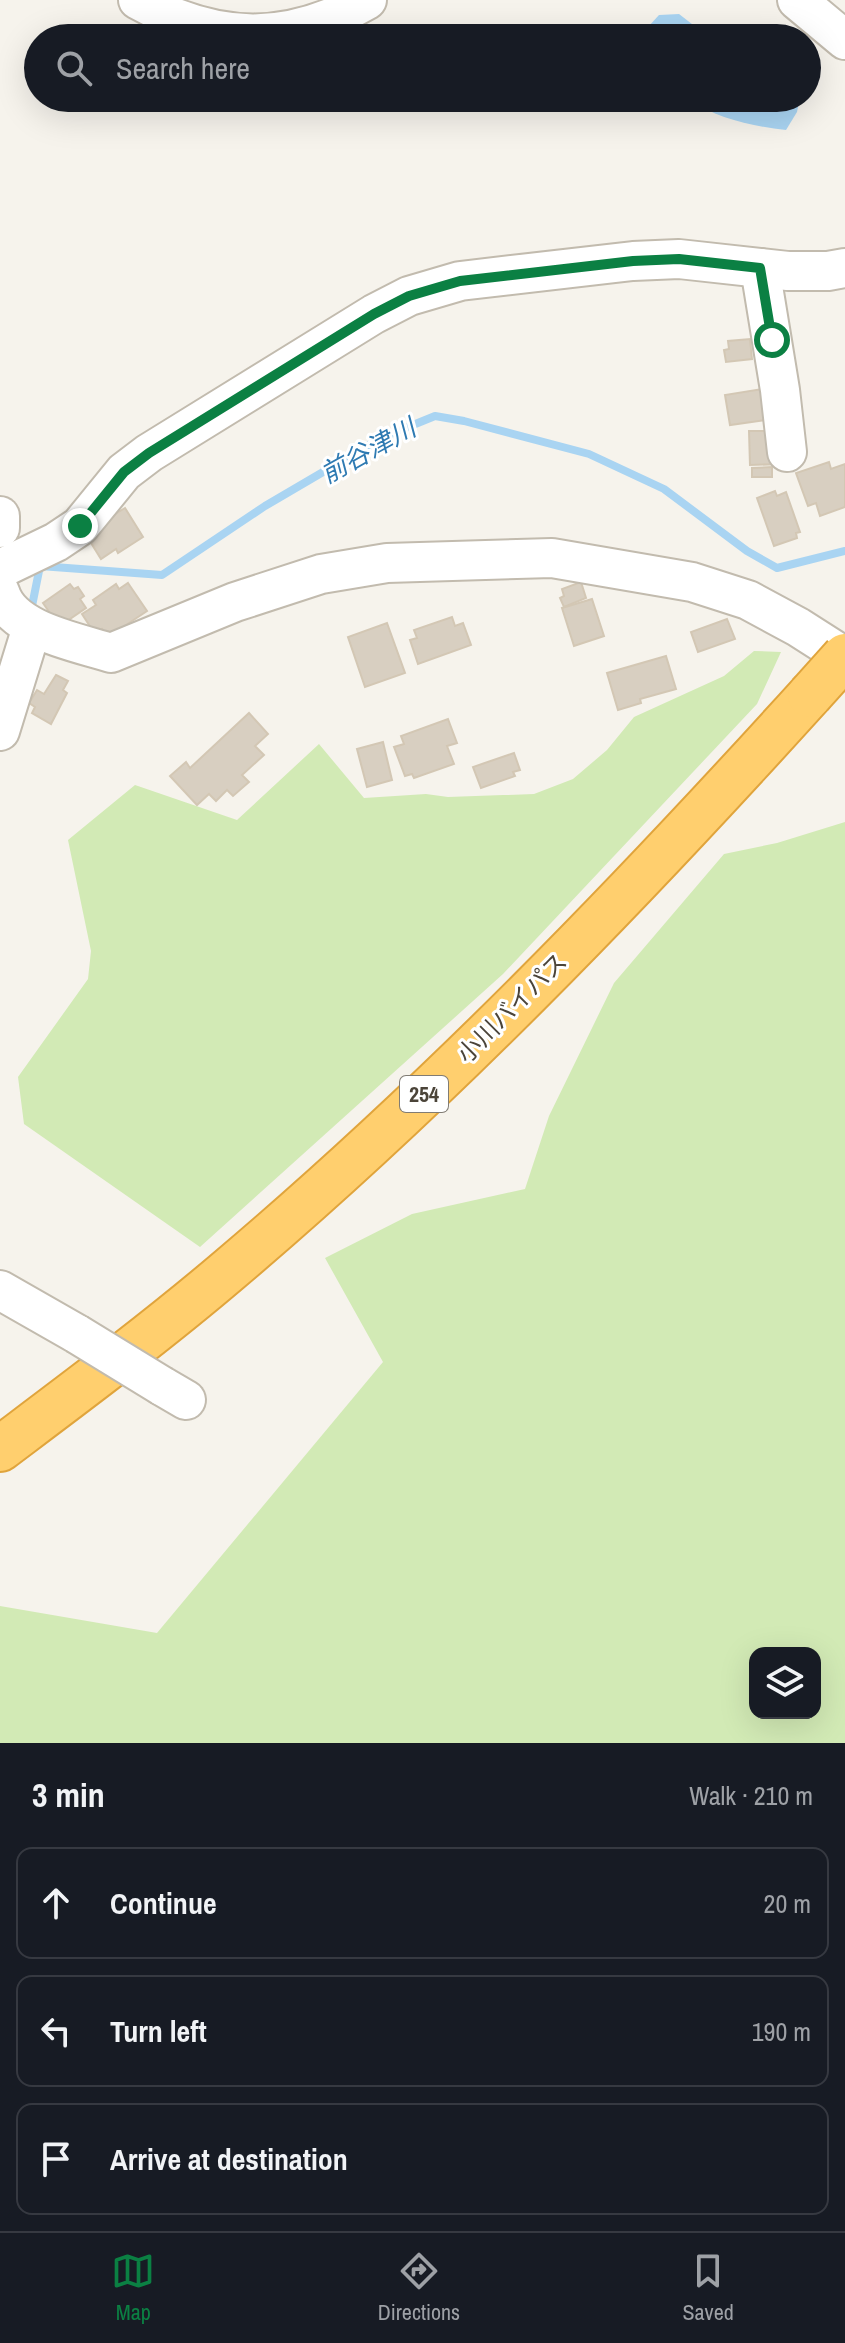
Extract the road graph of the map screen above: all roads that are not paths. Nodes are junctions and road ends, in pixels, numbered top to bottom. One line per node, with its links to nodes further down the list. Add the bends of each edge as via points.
1 (138, 0): 4 (street)
2 (367, 0): 5 (street)
3 (797, 0): 6 (street)
4 (195, 24)
5 (310, 24)
6 (845, 40)
7 (760, 268): 8 (street); 9 (street); 12 (street, via 679,259 633,261 460,281 409,296 149,453 124,472 80,526)
8 (845, 268)
9 (787, 452)
10 (0, 516): 11 (street)
11 (0, 528)
12 (0, 569)
13 (0, 592): 14 (street, via 14,617)
14 (32, 627): 15 (street, via 111,653 235,602 321,574 387,563 552,558 692,582 748,600); 16 (street)
15 (845, 657): 19 (highway, 小川バイパス / 254, bridge, via 596,925 361,1154 218,1279)
16 (0, 731)
17 (0, 1290): 18 (street, bridge)
18 (174, 1393)
19 (0, 1449)

